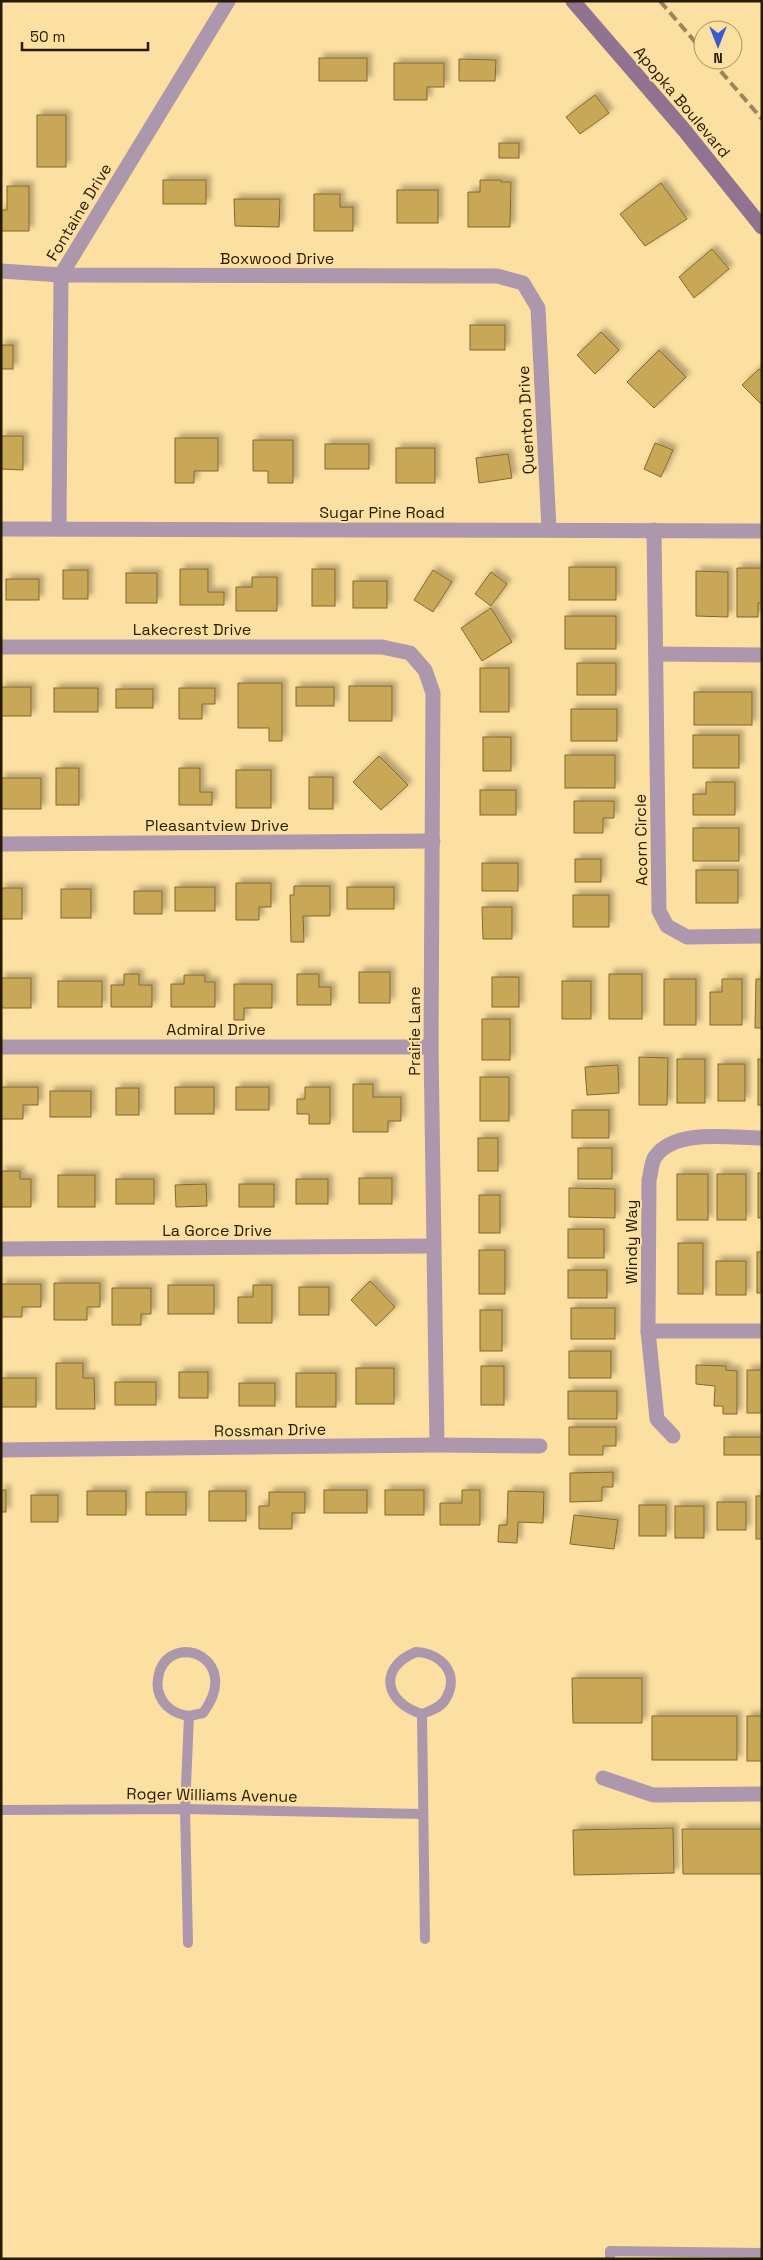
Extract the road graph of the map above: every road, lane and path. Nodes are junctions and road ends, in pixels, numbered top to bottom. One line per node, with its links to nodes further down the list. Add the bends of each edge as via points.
1 (228, 1): 5 (street, Fontaine Drive)
2 (573, 1): 3 (street, Apopka Boulevard, via 685,131)
3 (762, 227)
4 (1, 271): 5 (street, Boxwood Drive)
5 (61, 275): 6 (street, Boxwood Drive, via 497,276 523,283); 8 (street, Fontaine Drive)
6 (538, 308): 9 (street, Quenton Drive)
7 (1, 529): 8 (street, Sugar Pine Road)
8 (59, 529): 9 (street, Sugar Pine Road)
9 (549, 530): 10 (street, Sugar Pine Road)
10 (654, 530): 11 (street, Sugar Pine Road); 14 (street, Acorn Circle)
11 (762, 531)
12 (1, 647): 13 (street, Lakecrest Drive)
13 (382, 647): 16 (street, Prairie Lane, via 410,653 425,670 433,693)
14 (656, 654): 15 (street); 18 (street, Acorn Circle, via 659,911 667,926 687,937)
15 (762, 655)
16 (433, 841): 17 (street, Pleasantview Drive); 20 (street, Prairie Lane)
17 (1, 844)
18 (762, 936)
19 (1, 1047): 20 (street, Admiral Drive)
20 (431, 1047): 22 (street, Prairie Lane)
21 (762, 1138): 24 (street, Windy Way, via 685,1137 667,1144 654,1158 649,1180)
22 (433, 1246): 23 (street, La Gorce Drive); 27 (street, Prairie Lane)
23 (1, 1249)
24 (648, 1331): 25 (street); 26 (street, Windy Way, via 657,1419)
25 (762, 1331)
26 (673, 1436)
27 (437, 1445): 28 (street, Rossman Drive); 29 (street, Rossman Drive)
28 (540, 1446)
29 (1, 1450)
30 (422, 1714): 30 (lane, via 437,1708 445,1700 450,1675 436,1656 416,1652 397,1663 390,1686 401,1705); 36 (lane)
31 (189, 1716): 31 (lane, via 203,1713 213,1700 216,1682 205,1658 182,1653 171,1657 162,1666 157,1689 163,1703 177,1714); 34 (lane)
32 (603, 1778): 33 (street, via 652,1795)
33 (762, 1794)
34 (186, 1809): 35 (lane, Roger Williams Avenue); 36 (lane, Roger Williams Avenue); 38 (lane)
35 (1, 1810)
36 (422, 1814): 37 (lane)
37 (425, 1939)
38 (188, 1943)
39 (762, 2253): 40 (lane, via 610,2251)
40 (610, 2259)

